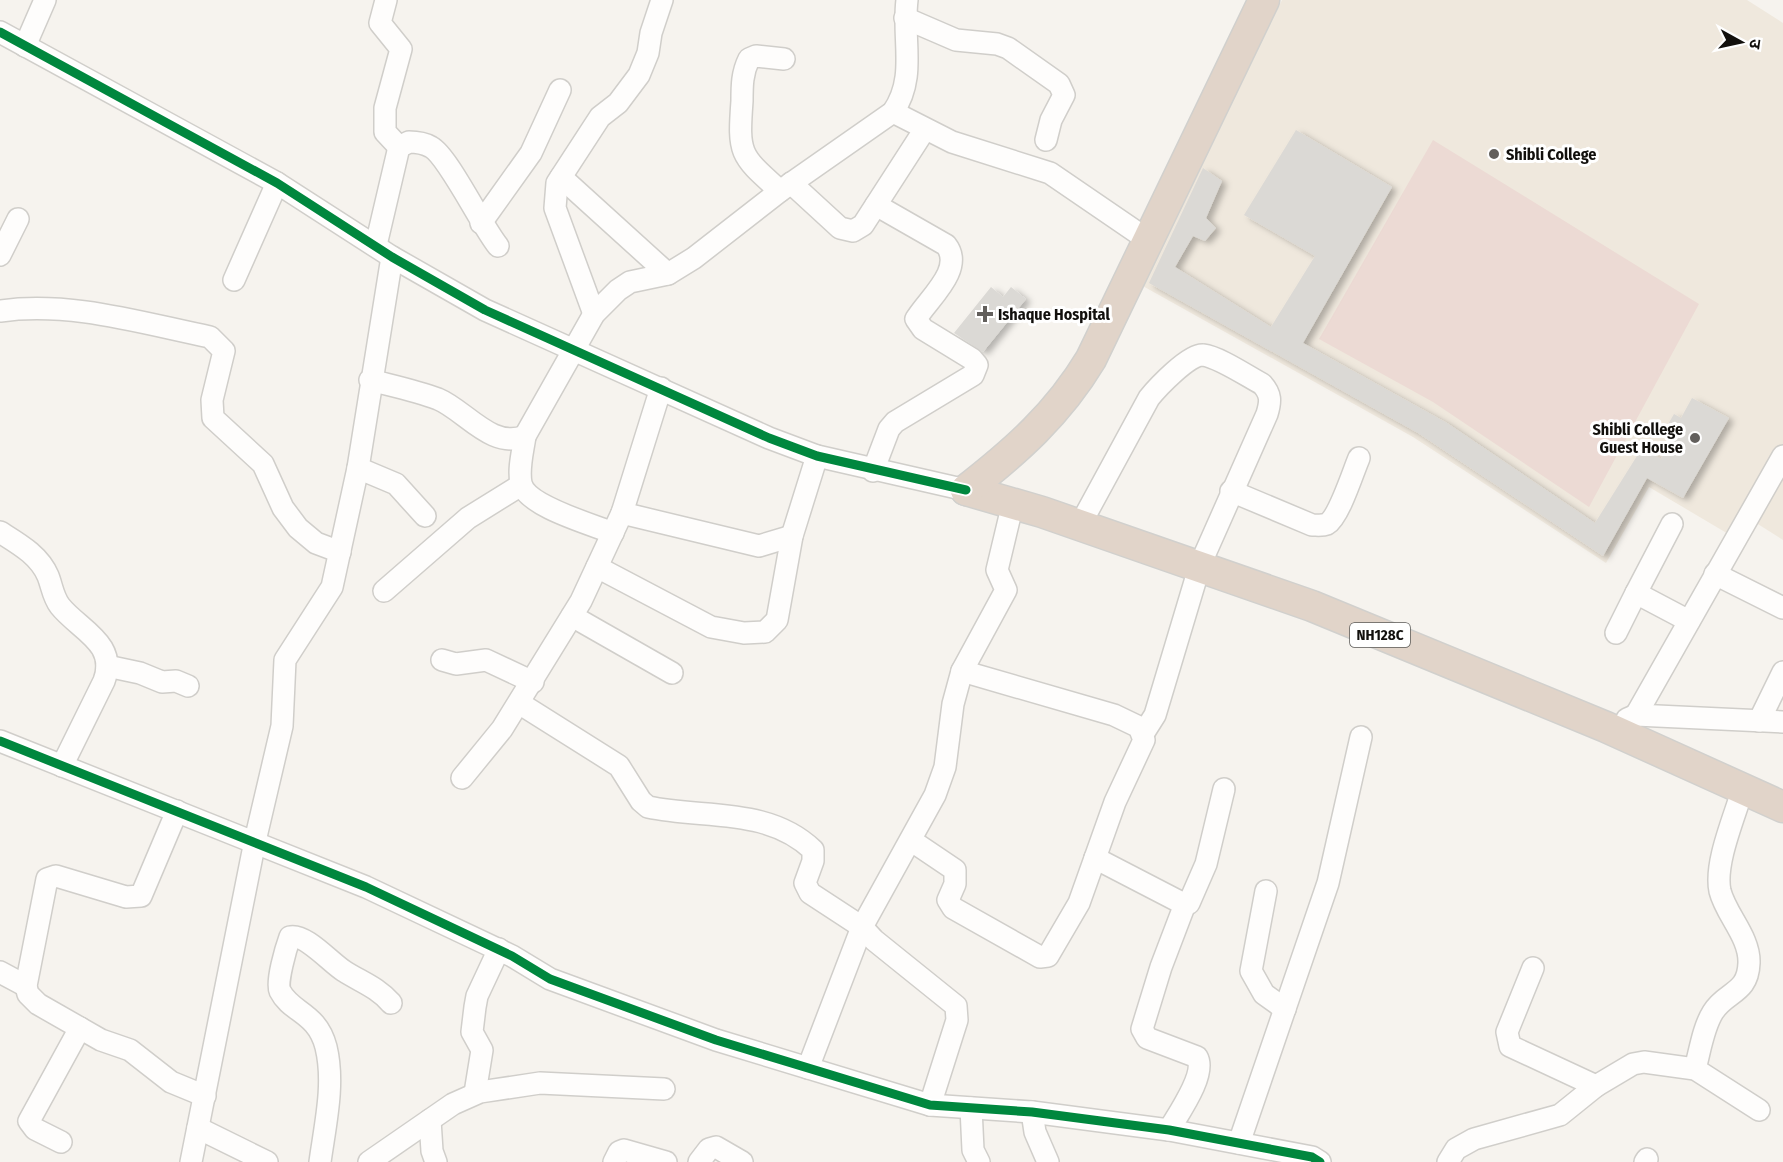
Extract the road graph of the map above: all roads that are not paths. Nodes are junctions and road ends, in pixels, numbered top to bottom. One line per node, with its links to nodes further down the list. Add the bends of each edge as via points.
1 (45, 0): 7 (street)
2 (386, 0): 13 (street, via 380,24 401,49 385,108 385,132)
3 (662, 0): 14 (street, via 639,75 618,103 600,117)
4 (1264, 0): 20 (highway)
5 (906, 9): 10 (street, via 908,62 904,96); 12 (street, via 956,40 1002,45 1059,84 1064,95)
6 (0, 32): 7 (street)
7 (25, 46): 15 (street)
8 (784, 59): 16 (street, via 749,59 743,74 739,140 752,165)
9 (560, 90): 19 (street, via 531,153)
10 (893, 112): 11 (street); 16 (street)
11 (925, 129): 17 (street); 20 (street, via 988,155 1050,173)
12 (1046, 140)
13 (399, 147): 19 (street, via 419,142 436,151); 22 (street)
14 (561, 177): 24 (street); 27 (street, via 555,208)
15 (277, 183): 22 (street); 25 (street)
16 (785, 187): 17 (street, via 840,228 853,231 860,228); 24 (street)
17 (876, 205): 37 (street, via 950,250 952,263 948,274 916,320 976,365 973,375 889,429)
18 (18, 219): 23 (street)
19 (481, 223): 21 (street)
20 (1148, 240): 32 (highway, via 1071,392)
21 (498, 246)
22 (384, 251): 28 (street, via 485,310); 29 (street)
23 (0, 255)
24 (668, 274): 27 (street, via 630,282)
25 (234, 280)
26 (0, 311): 49 (street, via 38,307 87,312 215,341 224,351 212,400 213,418 263,464 297,528 316,543)
27 (594, 314): 28 (street)
28 (571, 350): 30 (street); 31 (street, via 560,378)
29 (370, 380): 31 (street, via 439,400 474,426 505,437); 36 (street)
30 (661, 388): 33 (street); 42 (street)
31 (525, 436): 38 (street)
32 (1022, 443): 39 (highway); 41 (highway)
33 (817, 456): 37 (street); 48 (street)
34 (1783, 456): 52 (street)
35 (1359, 458): 40 (street, via 1328,523 1312,525)
36 (358, 468): 43 (street, via 396,484); 49 (street)
37 (873, 471): 39 (street)
38 (521, 485): 47 (street, via 532,500); 53 (street, via 468,518)
39 (966, 490): 41 (highway, NH128C)
40 (1231, 491): 45 (street, via 1267,414 1269,391 1205,355 1198,355 1149,398); 50 (street)
41 (1013, 503): 45 (highway, NH128C); 61 (street, via 997,570 1006,590)
42 (622, 513): 47 (street); 48 (street, via 759,546)
43 (425, 516)
44 (1672, 524): 54 (street)
45 (1080, 525): 50 (highway, NH128C)
46 (0, 532): 60 (street, via 39,561 58,604 97,640)
47 (613, 533): 51 (street)
48 (792, 536): 51 (street, via 777,620 765,632 711,627)
49 (340, 552): 80 (street, via 328,597 285,660 282,726)
50 (1200, 566): 70 (highway, NH128C, via 1312,606); 71 (street, via 1155,715)
51 (597, 567): 56 (street)
52 (1715, 574): 55 (street); 57 (street)
53 (384, 591)
54 (1636, 593): 57 (street); 58 (street)
55 (1783, 608)
56 (572, 616): 63 (street); 64 (street)
57 (1689, 621): 67 (street)
58 (1616, 633)
59 (442, 660): 64 (street, via 456,664 486,660)
60 (107, 666): 65 (street); 74 (street, via 104,681)
61 (962, 671): 71 (street, via 1114,715 1139,727); 81 (street, via 953,704 945,766)
62 (1783, 672): 68 (street)
63 (672, 673)
64 (533, 681): 66 (street)
65 (188, 686)
66 (519, 703): 75 (street); 85 (street, via 619,766 640,801 648,807 769,823 806,843 814,855 805,884 810,893)
67 (1636, 715): 68 (street); 70 (street)
68 (1759, 721): 69 (street)
69 (1783, 722)
70 (1606, 727): 76 (highway, NH128C)
71 (1143, 734): 82 (street, via 1140,751 1115,802)
72 (1361, 737): 91 (street, via 1328,883)
73 (0, 741): 74 (street)
74 (62, 766): 79 (street)
75 (462, 778)
76 (1743, 788): 78 (highway, NH128C); 94 (street, via 1718,878 1727,910 1746,946 1747,976 1741,988 1721,1001 1713,1013)
77 (1224, 789): 84 (street, via 1206,864 1192,898)
78 (1783, 807)
79 (177, 811): 80 (street); 89 (street, via 141,896 126,897 56,876 48,879)
80 (255, 841): 86 (street); 98 (street)
81 (912, 841): 82 (street, via 953,867 957,874 948,900 953,908 1043,958 1052,952 1079,903); 85 (street)
82 (1095, 858): 84 (street)
83 (1266, 891): 91 (street, via 1251,971 1263,994)
84 (1185, 904): 105 (street, via 1142,1029 1147,1038 1197,1057 1200,1062 1198,1076)
85 (862, 927): 93 (street); 99 (street, via 956,1006 957,1020)
86 (499, 949): 93 (street, via 550,979 716,1040); 97 (street, via 475,1007 472,1032 482,1050)
87 (1533, 968): 95 (street, via 1506,1032 1510,1046)
88 (0, 972): 89 (street)
89 (26, 986): 92 (street, via 38,1004)
90 (391, 1003): 110 (street, via 375,987 344,971 322,952 290,937 280,992 320,1029 328,1059 330,1079)
91 (1285, 1009): 107 (street)
92 (80, 1028): 98 (street, via 130,1050 177,1085); 106 (street, via 29,1121 35,1129)
93 (808, 1068): 99 (street)
94 (1695, 1069): 95 (street, via 1644,1062 1633,1064); 101 (street)
95 (1596, 1086): 120 (street, via 1560,1115 1474,1139 1456,1149)
96 (664, 1089): 97 (street, via 540,1083)
97 (475, 1093): 103 (street)
98 (205, 1095): 104 (street)
99 (930, 1105): 100 (street)
100 (971, 1108): 102 (street); 117 (street, via 973,1150)
101 (1759, 1110)
102 (1032, 1112): 105 (street); 118 (street, via 1035,1132)
103 (430, 1120): 111 (street); 112 (street)
104 (198, 1128): 108 (street); 109 (street)
105 (1168, 1130): 107 (street)
106 (61, 1142)
107 (1239, 1143): 119 (street, via 1312,1157)
108 (191, 1162)
109 (267, 1162)
110 (320, 1162)
111 (369, 1162)
112 (436, 1162)
113 (614, 1162): 114 (street, via 624,1149)
114 (666, 1162)
115 (699, 1162): 116 (street, via 709,1149 716,1147)
116 (742, 1162)
117 (979, 1162)
118 (1048, 1162)
119 (1320, 1162)
120 (1448, 1162)

